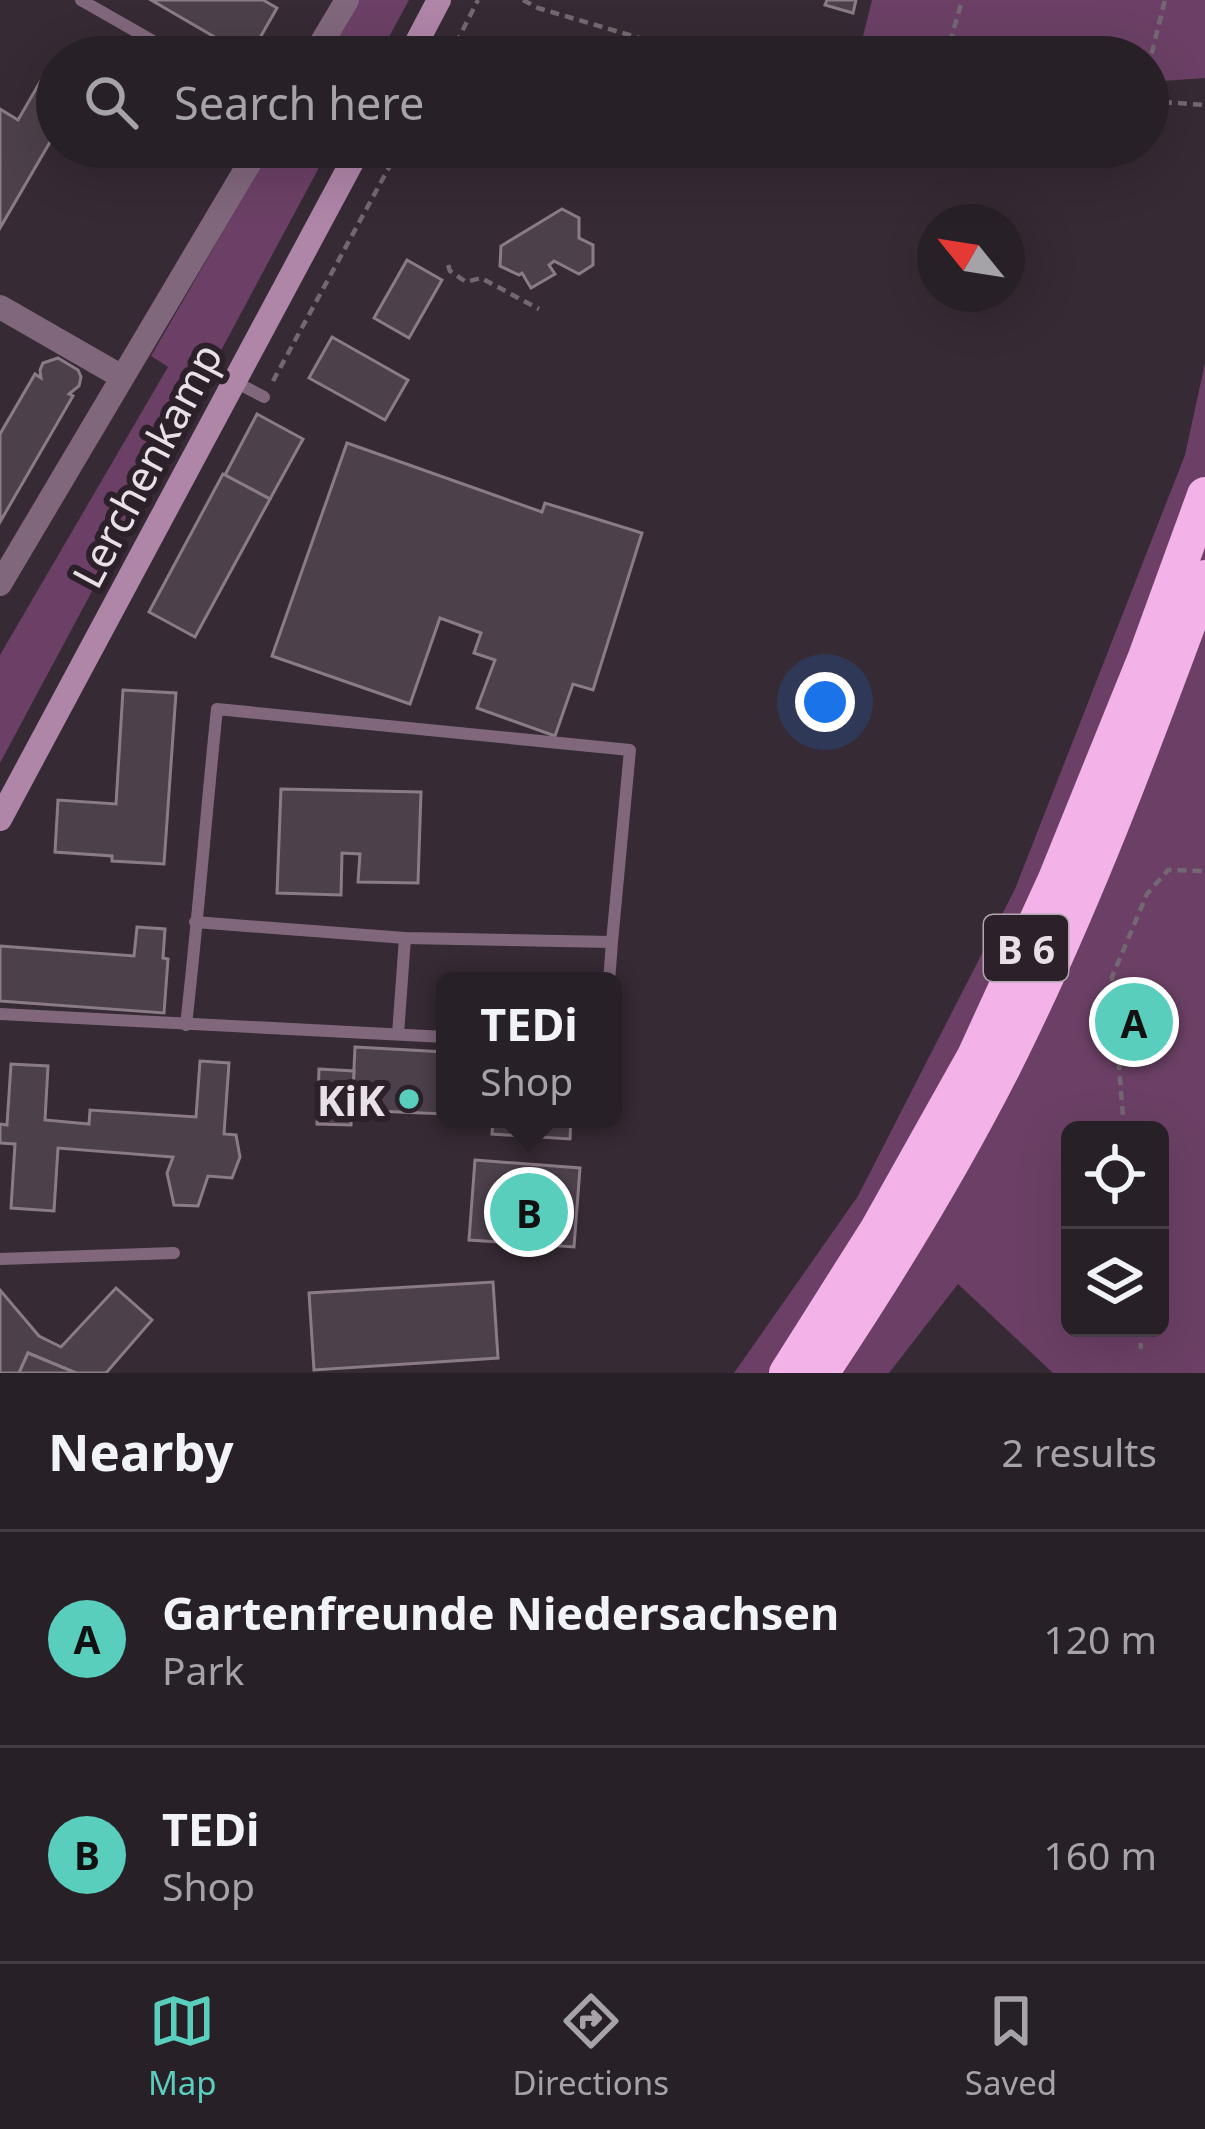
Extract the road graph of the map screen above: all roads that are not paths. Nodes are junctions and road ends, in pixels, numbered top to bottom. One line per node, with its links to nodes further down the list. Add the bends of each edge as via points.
1 (81, 0): 4 (lane)
2 (346, 0): 5 (street)
3 (439, 0): 6 (street)
4 (144, 36)
5 (325, 36)
6 (420, 36)
7 (246, 168): 10 (street)
8 (350, 168): 11 (street, Lerchenkamp)
9 (0, 307): 10 (street)
10 (122, 377): 15 (street)
11 (235, 382): 12 (lane); 16 (street, Lerchenkamp)
12 (264, 397)
13 (1205, 494): 27 (highway, B 6, via 1056,879 984,1038)
14 (1205, 578): 28 (highway, B 6, via 1011,1050 905,1243)
15 (0, 584)
16 (0, 820)
17 (196, 922): 18 (lane); 19 (lane, via 217,709 630,750); 22 (lane)
18 (405, 938): 19 (lane); 23 (lane)
19 (612, 942): 20 (lane)
20 (610, 972)
21 (0, 1014): 22 (lane)
22 (186, 1025): 23 (lane)
23 (398, 1034): 24 (lane)
24 (436, 1036)
25 (174, 1253): 26 (lane)
26 (0, 1259)
27 (787, 1373)
28 (821, 1373)

